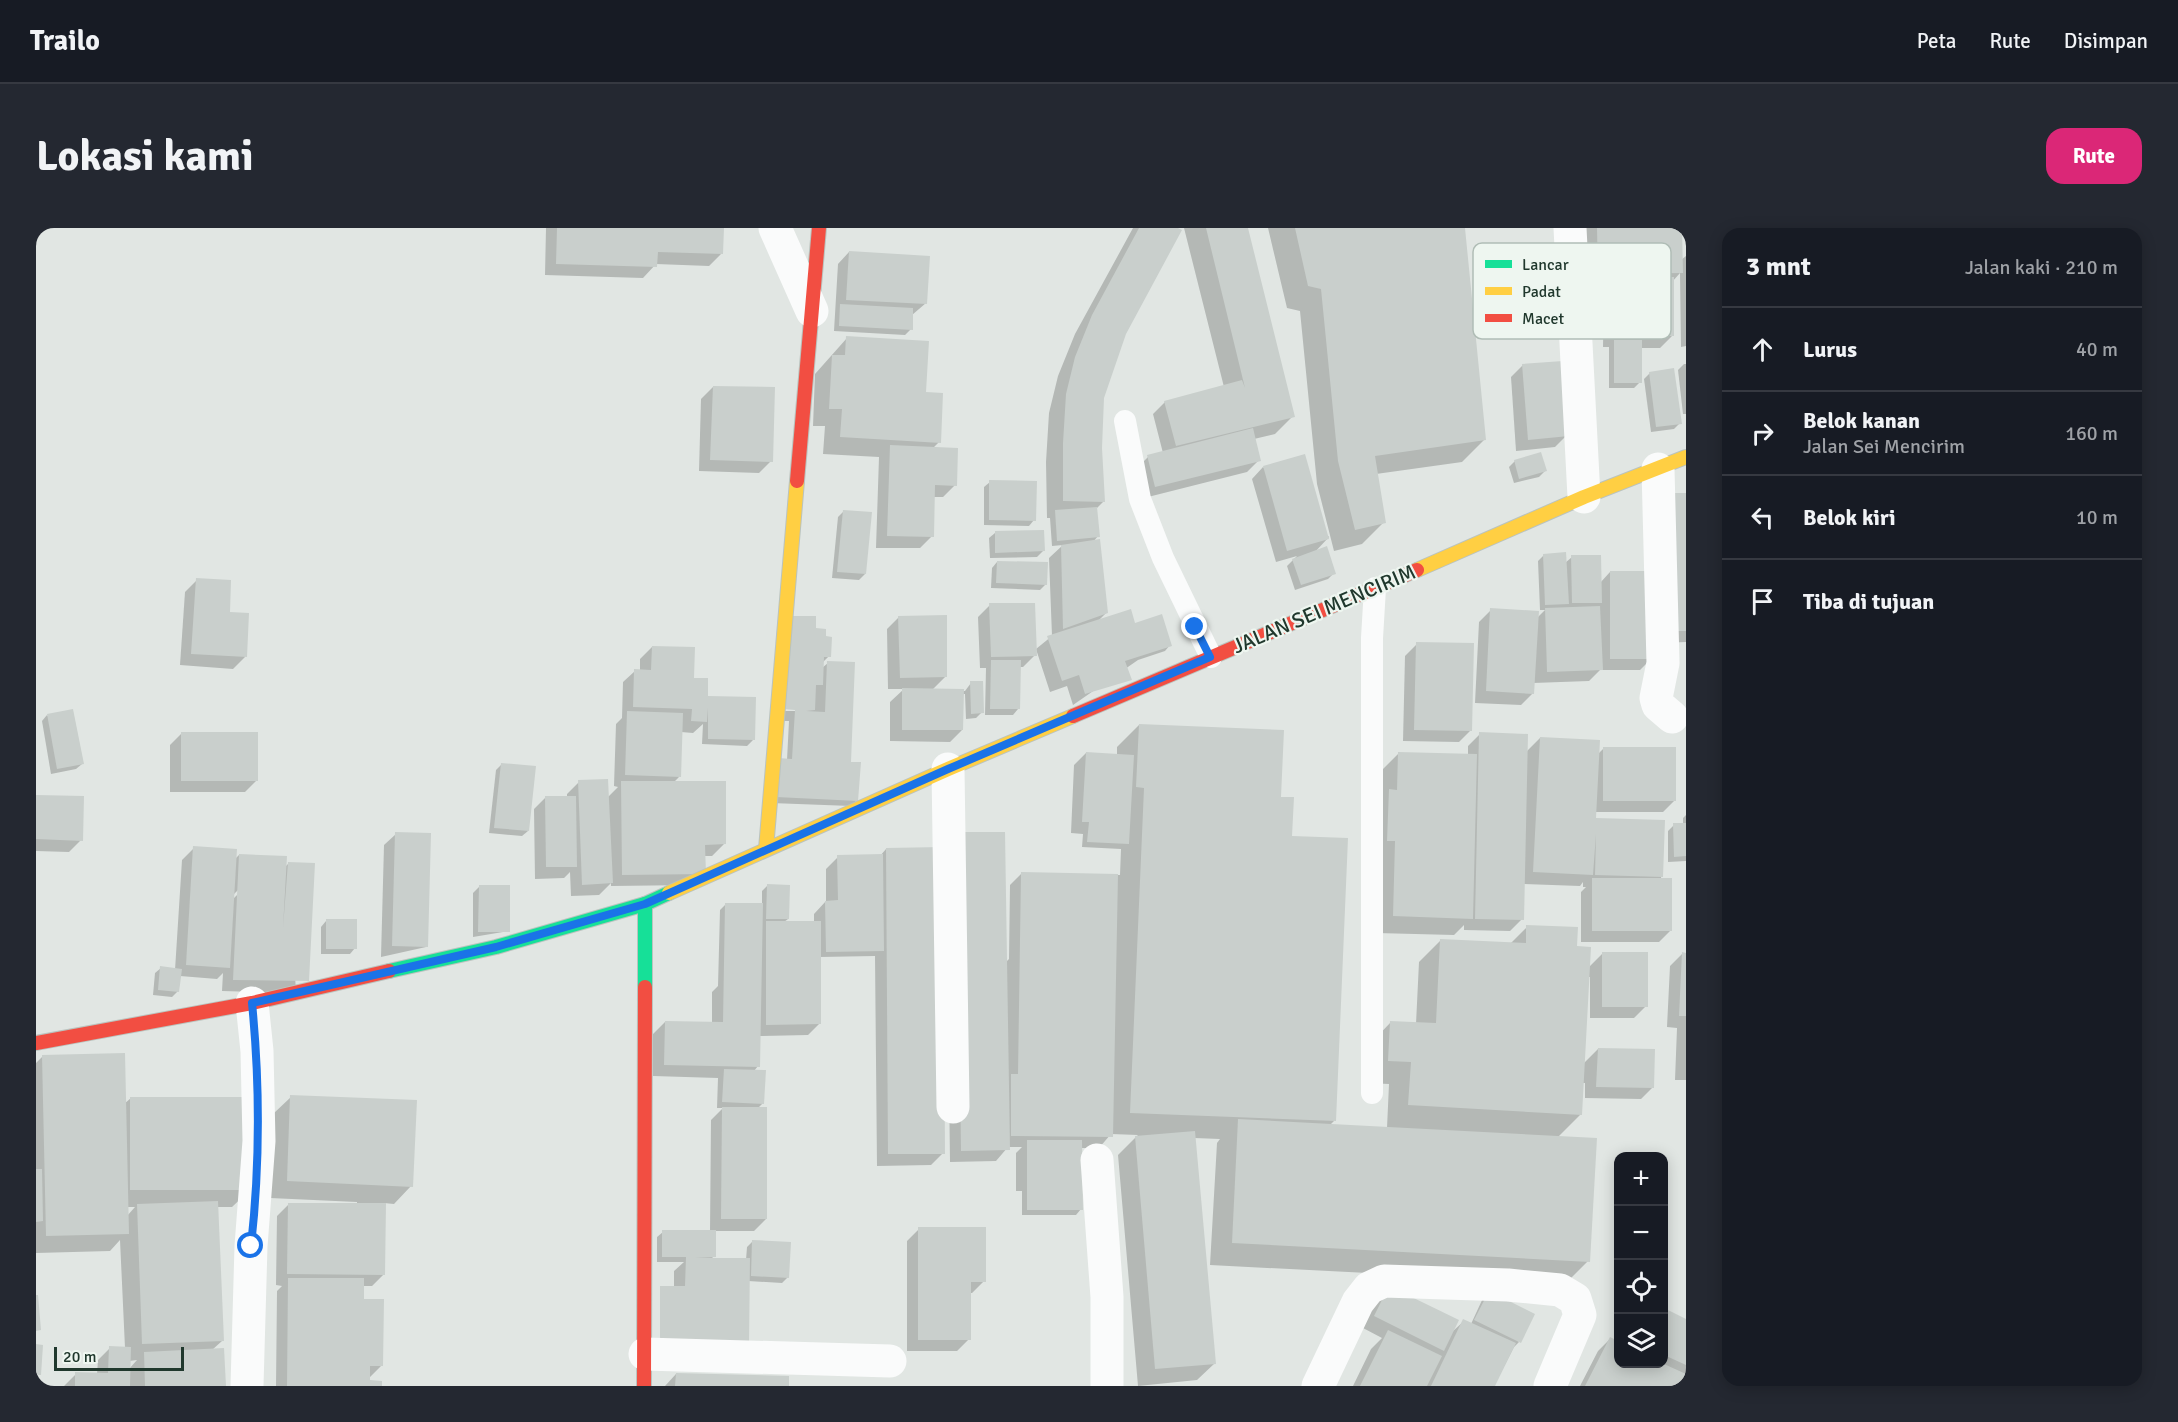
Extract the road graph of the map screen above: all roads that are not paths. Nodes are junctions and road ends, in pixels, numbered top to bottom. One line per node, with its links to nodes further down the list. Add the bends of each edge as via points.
1 (775, 228): 5 (street)
2 (819, 228): 5 (street)
3 (1570, 228): 4 (street)
4 (1571, 243)
5 (812, 311): 14 (street)
6 (1576, 339): 9 (street)
7 (1125, 421): 11 (lane, via 1140,500)
8 (1672, 463): 9 (street, JALAN SEI MENCIRIM); 12 (street, via 1664,663 1656,698)
9 (1584, 497): 10 (street, JALAN SEI MENCIRIM)
10 (1375, 588): 11 (street, JALAN SEI MENCIRIM); 18 (lane)
11 (1210, 657): 13 (street, JALAN SEI MENCIRIM)
12 (1672, 717)
13 (948, 769): 14 (street, JALAN SEI MENCIRIM); 19 (street)
14 (766, 849): 15 (street, JALAN SEI MENCIRIM)
15 (645, 904): 16 (street, JALAN SEI MENCIRIM, via 496,947); 22 (street)
16 (252, 1003): 17 (street, JALAN SEI MENCIRIM); 23 (street, via 259,1141)
17 (36, 1043)
18 (1372, 1093)
19 (953, 1107)
20 (1097, 1160): 24 (street, via 1107,1297)
21 (890, 1361): 22 (street)
22 (644, 1370)
23 (247, 1386)
24 (1107, 1386)
25 (1318, 1386): 26 (street, via 1358,1302 1368,1288 1384,1281 1508,1285 1560,1290 1575,1299 1580,1315)
26 (1550, 1386)

